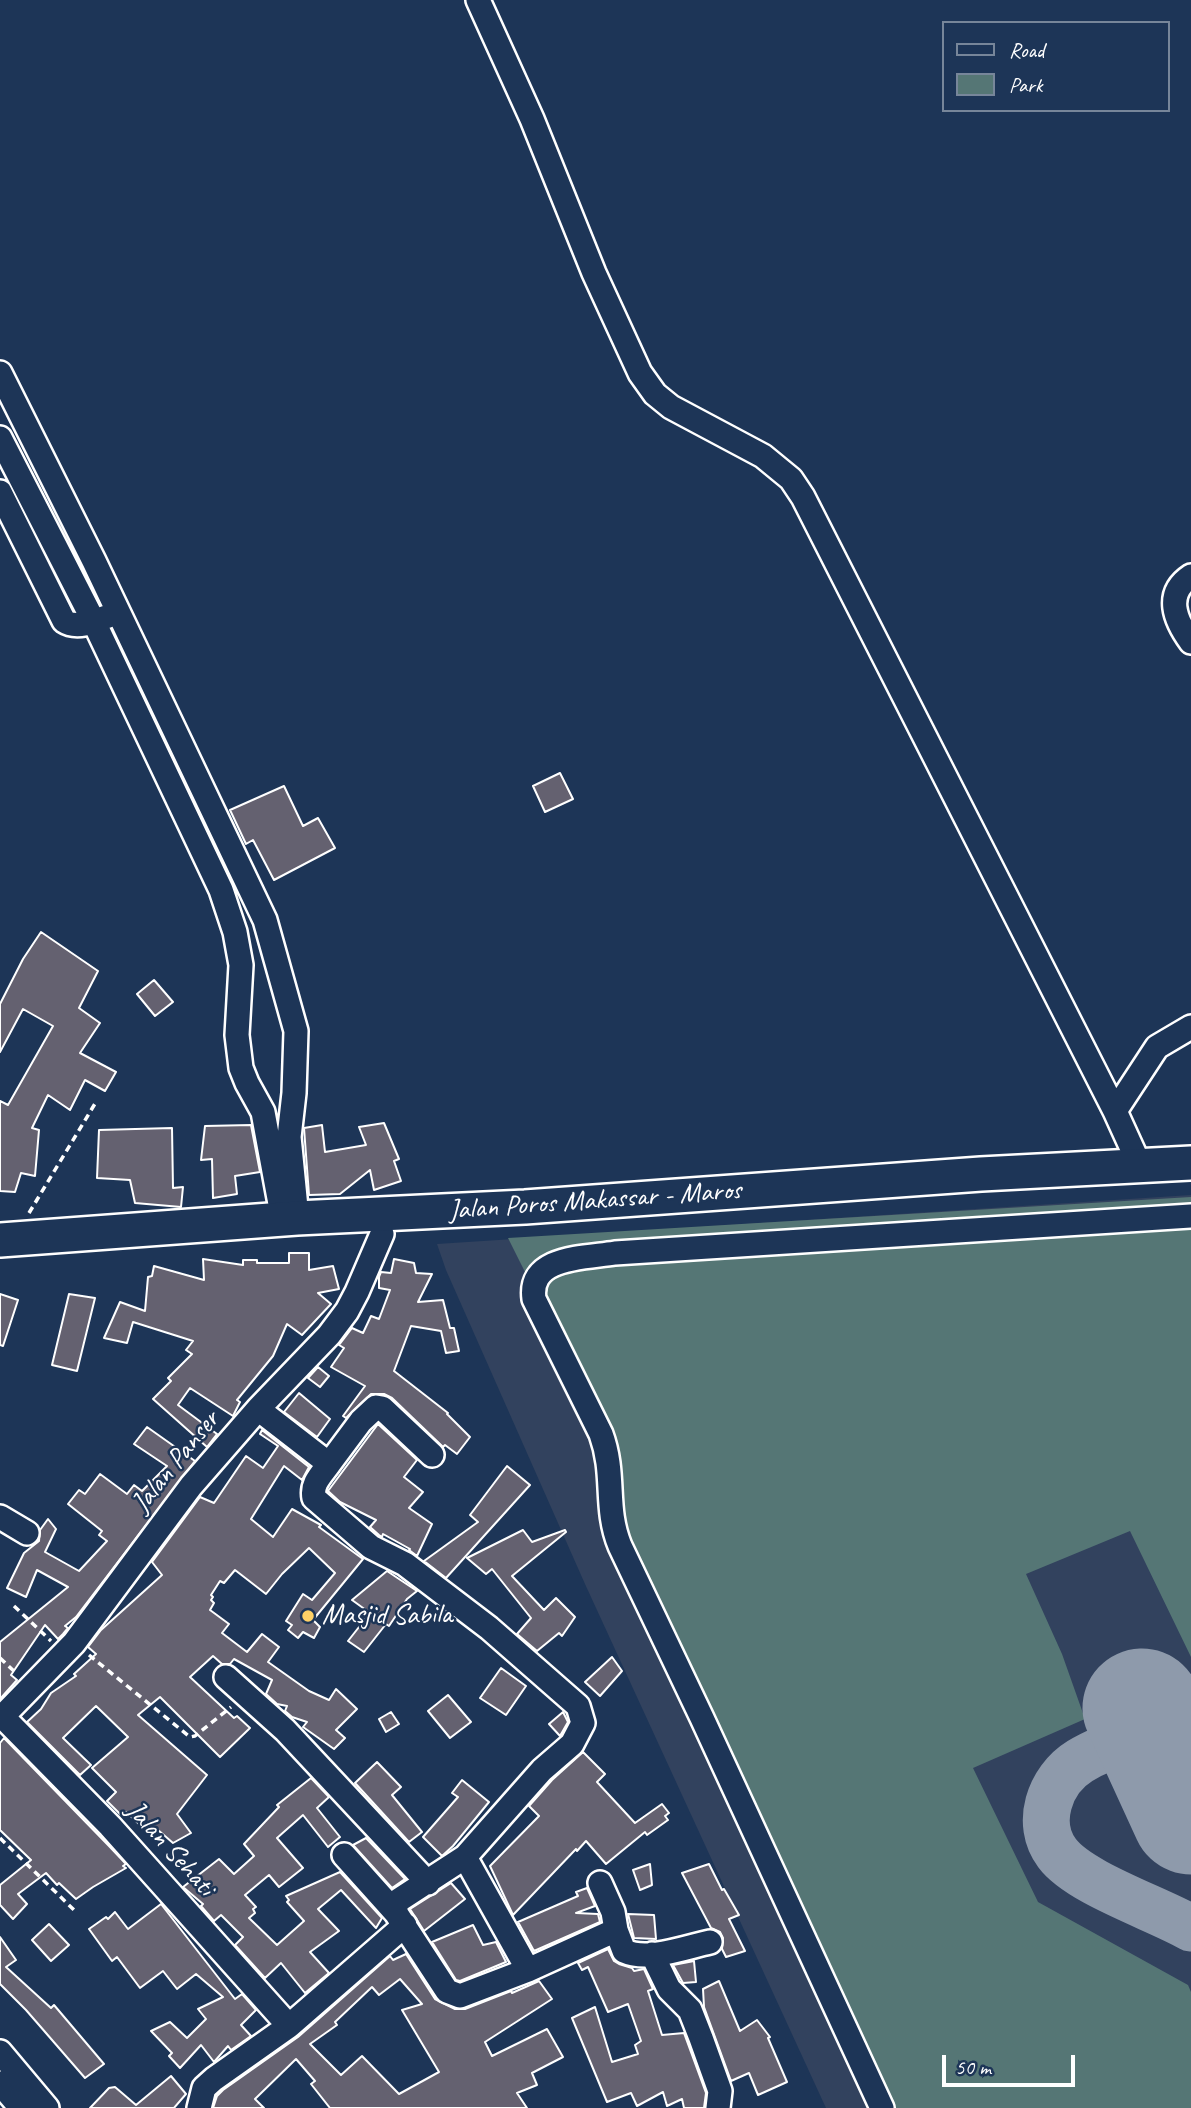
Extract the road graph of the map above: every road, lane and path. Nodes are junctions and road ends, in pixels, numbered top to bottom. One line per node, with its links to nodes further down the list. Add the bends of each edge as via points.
1 (478, 0): 12 (street, via 640,373 654,394 671,407 763,456 791,479 803,497)
2 (0, 373): 3 (street)
3 (30, 433): 4 (street); 7 (street)
4 (2, 441): 8 (street)
5 (0, 492): 8 (street, via 64,621 71,625)
6 (1191, 576): 9 (street, via 1180,583 1175,610)
7 (117, 613): 8 (street); 18 (street, via 265,920 288,996 296,1031 289,1136)
8 (94, 622): 18 (street, via 221,890 235,932 241,965 237,1035 241,1068 263,1112)
9 (1191, 642)
10 (1191, 1027): 12 (street, via 1157,1047)
11 (96, 1102): 20 (path)
12 (1115, 1111): 14 (street)
13 (1191, 1163): 14 (highway, Jalan Poros Makassar - Maros)
14 (1140, 1166): 15 (highway, Jalan Poros Makassar - Maros)
15 (1021, 1182): 16 (highway, Jalan Poros Makassar - Maros); 18 (highway, Jalan Poros Makassar - Maros); 19 (highway, Jalan Poros Makassar - Maros)
16 (1191, 1182)
17 (1191, 1216): 50 (street, via 615,1253 547,1267 533,1287 534,1299 608,1452 612,1527 620,1546)
18 (290, 1219): 20 (highway, Jalan Poros Makassar - Maros)
19 (382, 1234): 20 (highway, Jalan Poros Makassar - Maros); 21 (street, Jalan Panser, via 347,1311)
20 (5, 1245)
21 (258, 1409): 23 (street); 27 (street, Jalan Panser, via 191,1486)
22 (432, 1455): 23 (street, via 376,1407)
23 (329, 1464): 35 (street, via 314,1484 314,1498 371,1547 405,1564 489,1628 582,1714 583,1723 572,1744 542,1770)
24 (0, 1517): 25 (street)
25 (27, 1533)
26 (14, 1606): 27 (path)
27 (69, 1648): 30 (street, Jalan Panser); 31 (path, via 190,1737)
28 (0, 1658): 30 (path)
29 (226, 1676): 31 (street)
30 (31, 1686): 32 (street, Jalan Panser)
31 (247, 1694): 36 (street)
32 (1, 1717): 44 (street, Jalan Sehati, via 110,1826)
33 (0, 1839): 38 (path)
34 (344, 1855): 39 (street)
35 (465, 1857): 36 (street); 43 (street)
36 (428, 1883): 39 (street, via 399,1900 396,1905)
37 (600, 1883): 40 (street)
38 (74, 1910)
39 (401, 1919): 43 (street, via 452,1994 460,1996); 44 (street)
40 (616, 1930): 42 (street, via 624,1951); 43 (street)
41 (710, 1942): 42 (street)
42 (652, 1954): 49 (street, via 669,1989 690,2011 720,2091)
43 (528, 1970)
44 (289, 2026): 48 (street, via 204,2088)
45 (0, 2052): 47 (street)
46 (0, 2083): 47 (street)
47 (37, 2107)
48 (199, 2108)
49 (718, 2108)
50 (882, 2108)

